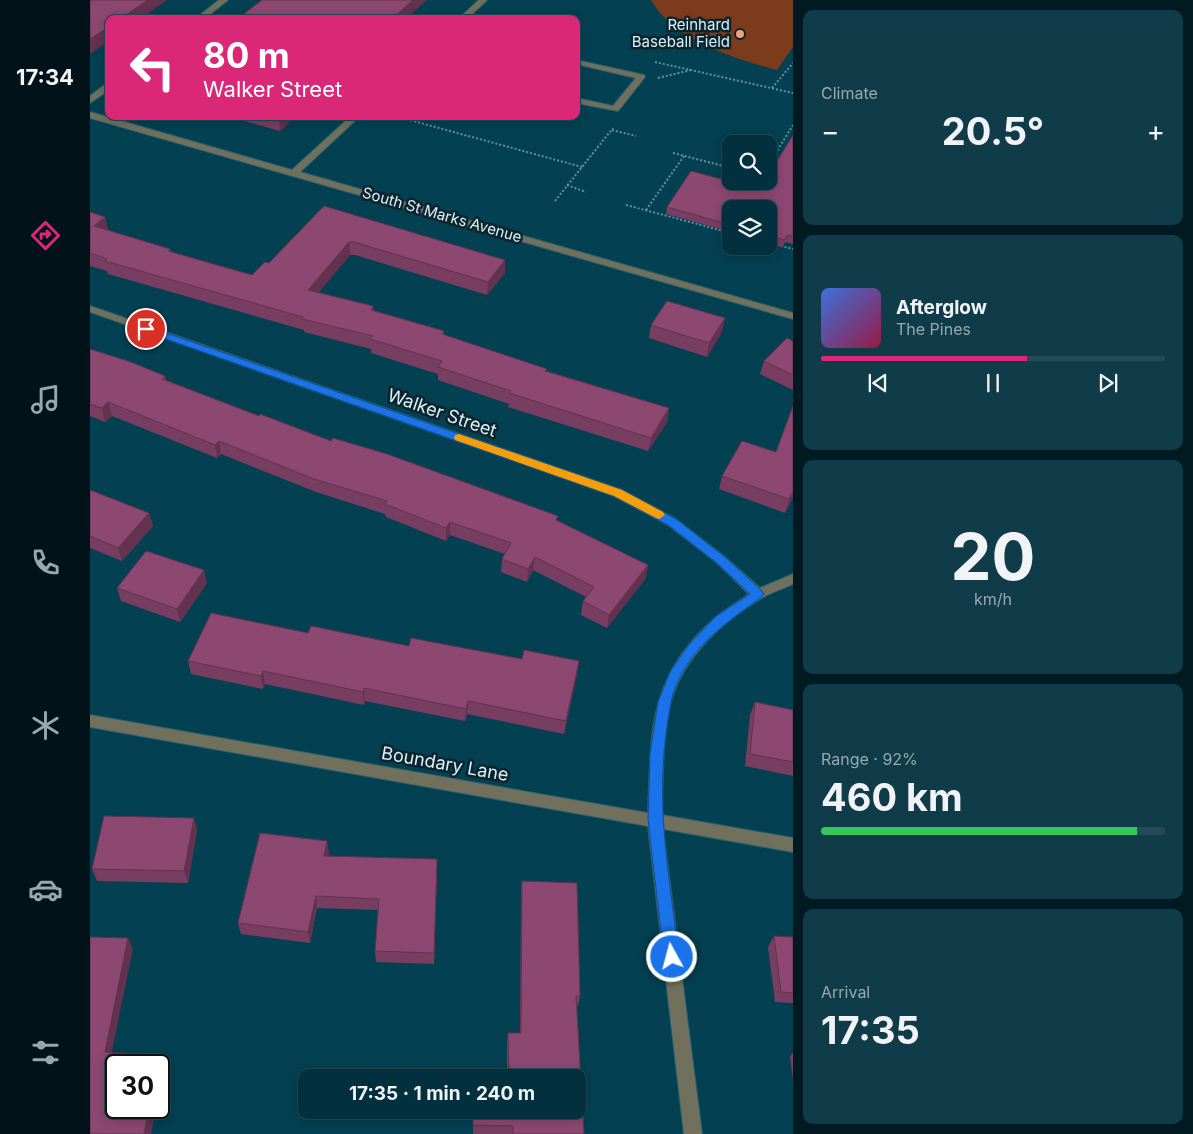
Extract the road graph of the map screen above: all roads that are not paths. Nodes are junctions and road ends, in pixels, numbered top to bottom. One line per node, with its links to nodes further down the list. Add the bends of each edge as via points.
1 (224, 0): 3 (street)
2 (483, 0): 4 (street)
3 (204, 15)
4 (466, 15)
5 (580, 63): 8 (street, via 641,77 615,109)
6 (105, 89): 7 (street)
7 (90, 100)
8 (580, 101)
9 (90, 115): 10 (street, South St Marks Avenue)
10 (105, 119)
11 (108, 120): 13 (street, South St Marks Avenue)
12 (352, 120): 13 (street)
13 (294, 173): 15 (street, South St Marks Avenue)
14 (90, 309): 17 (street, Walker Street, via 618,493 672,522)
15 (793, 316)
16 (793, 579): 17 (street)
17 (758, 594): 19 (street, via 720,621 692,650 674,676 664,702 658,745)
18 (90, 721): 19 (street, Boundary Lane)
19 (655, 820): 20 (street, Boundary Lane); 21 (street)
20 (793, 844)
21 (693, 1134)

